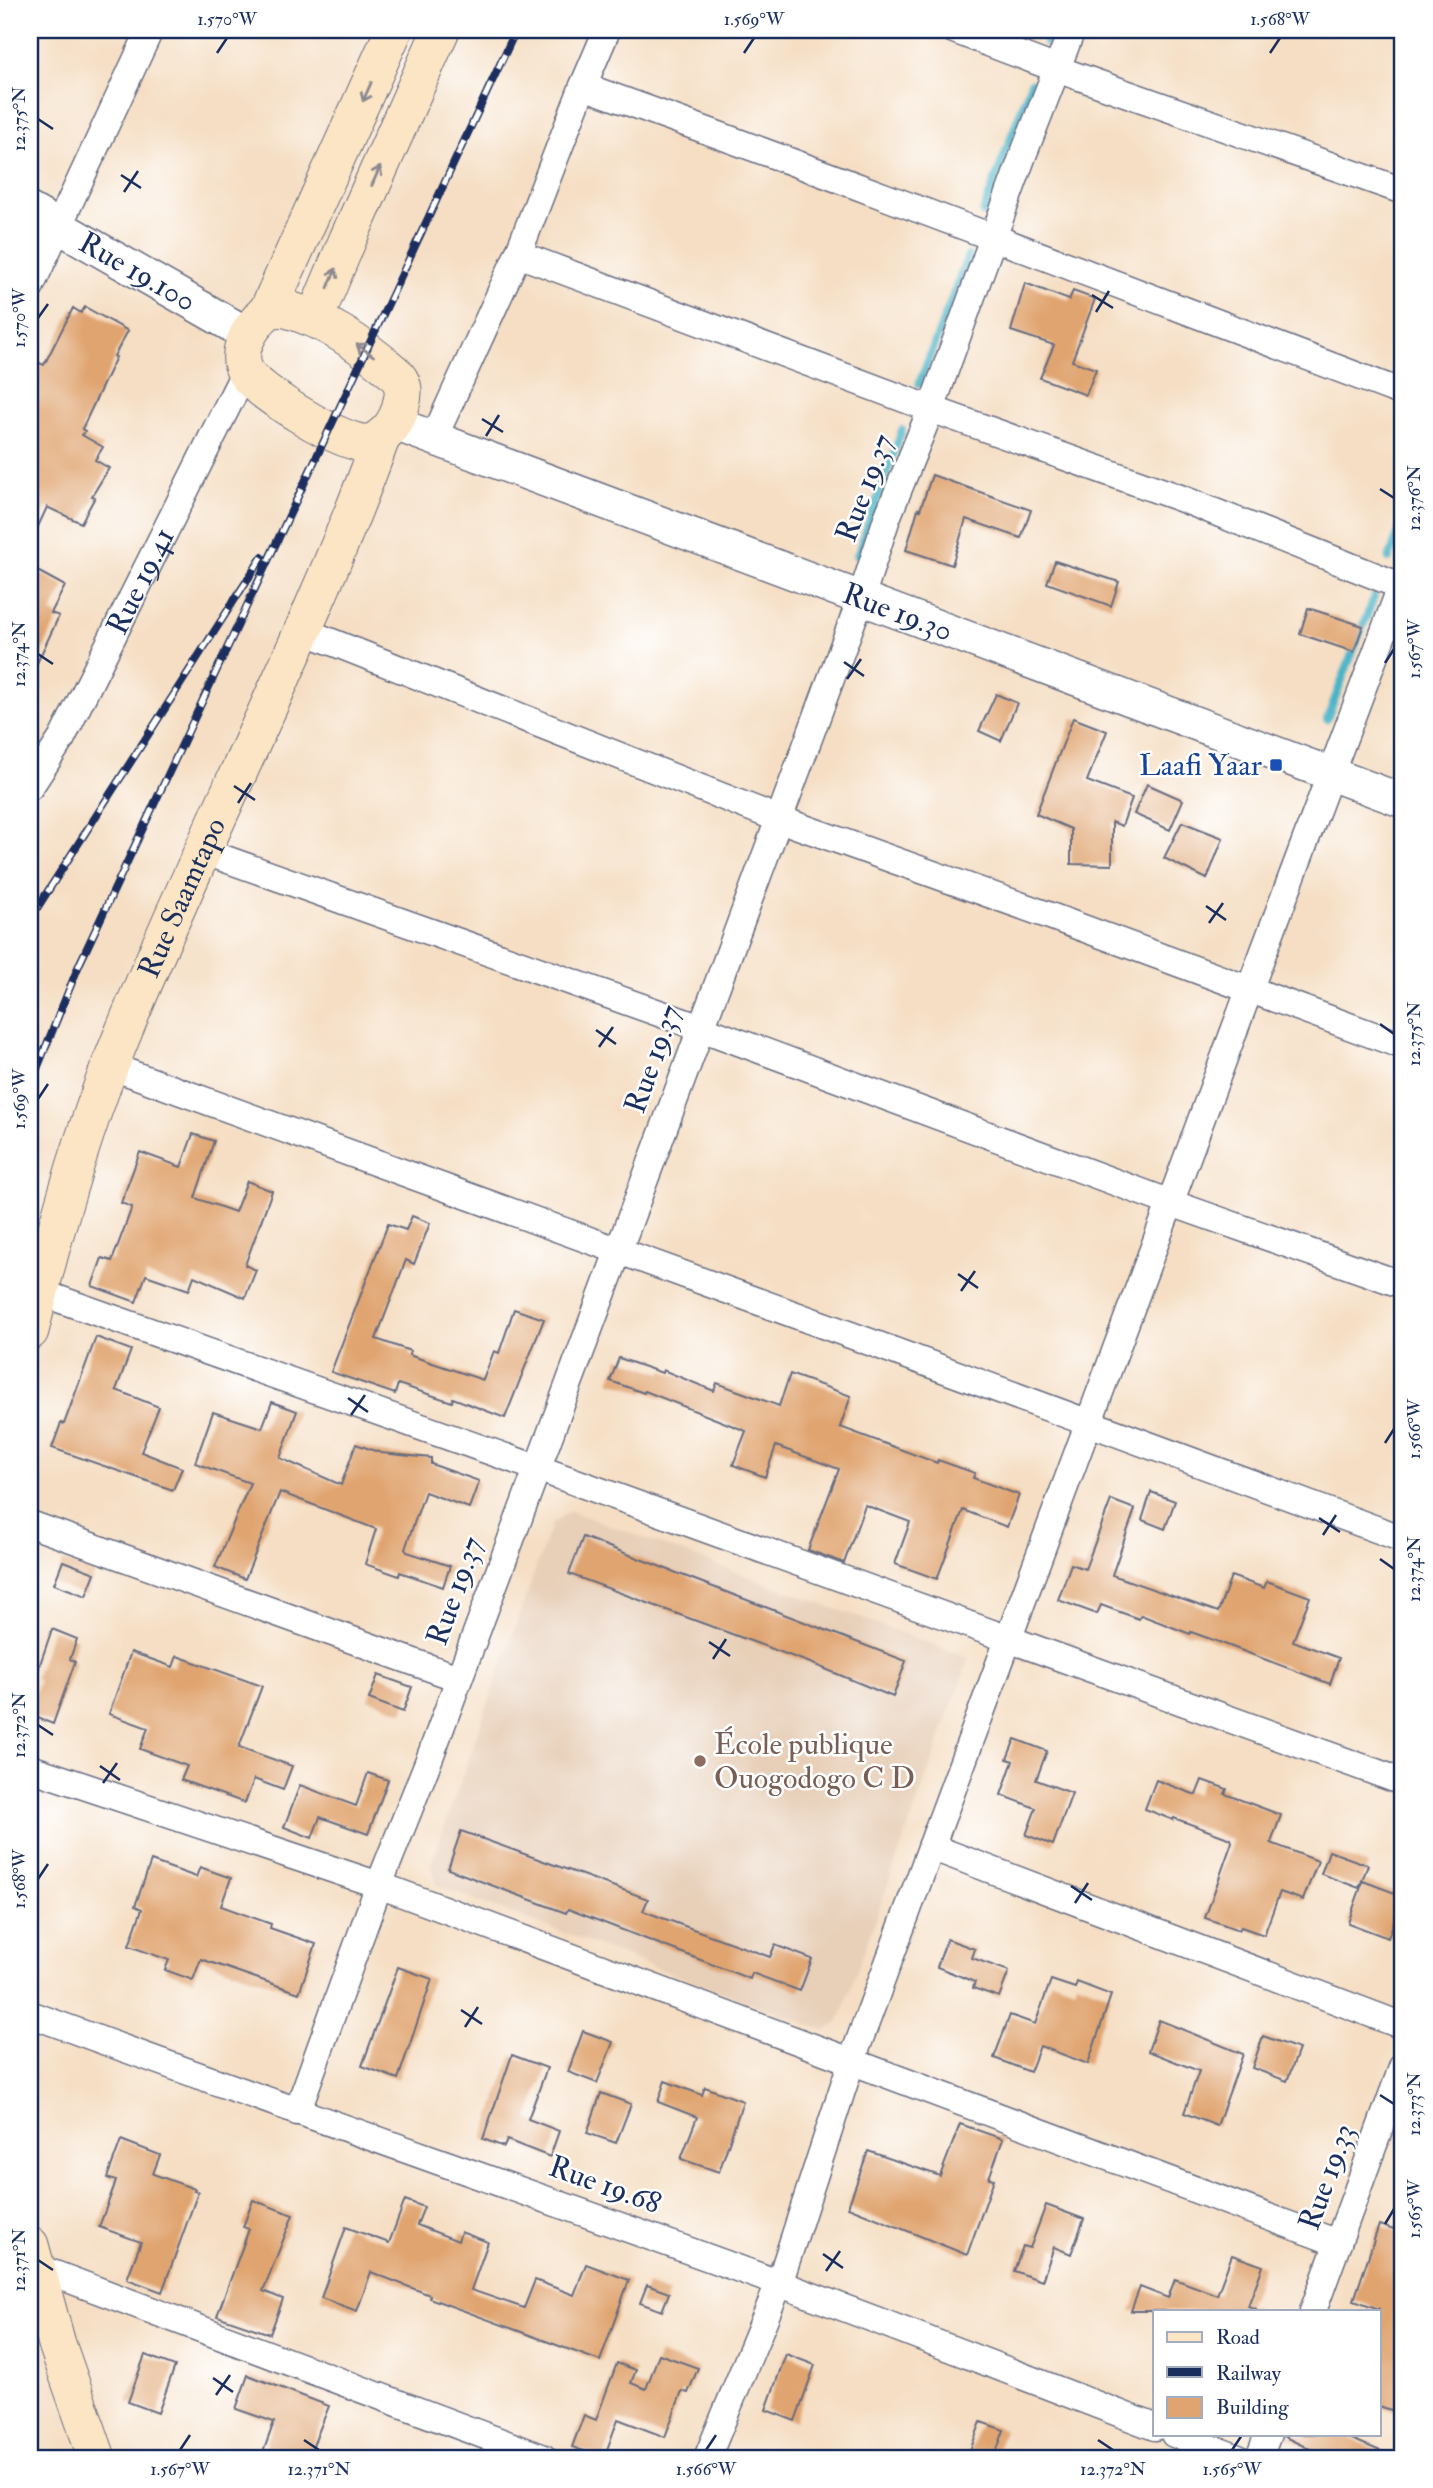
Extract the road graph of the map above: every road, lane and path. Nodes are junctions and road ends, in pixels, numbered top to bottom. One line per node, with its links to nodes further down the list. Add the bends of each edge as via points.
1 (150, 30): 11 (street)
2 (394, 30): 16 (main road, one-way to 16)
3 (441, 30): 15 (main road, one-way to 3)
4 (607, 30): 8 (street)
5 (954, 30): 7 (street)
6 (1072, 30): 7 (street, Rue 19.37)
7 (1057, 69): 9 (street); 12 (street, Rue 19.37)
8 (583, 86): 12 (street, via 808,166); 13 (street)
9 (1403, 191)
10 (30, 210): 11 (street, Rue 19.100)
11 (59, 227): 14 (street); 16 (street, Rue 19.100)
12 (994, 239): 18 (street); 19 (street, Rue 19.37)
13 (519, 254): 19 (street); 21 (street)
14 (30, 288)
15 (316, 318): 16 (main road, Rue Saamtapo, via 283,308); 20 (main road, Rue Saamtapo, one-way to 15, via 400,411 401,379)
16 (258, 322): 17 (main road, via 242,358)
17 (244, 371): 20 (main road, via 264,392 330,432 370,443); 26 (street, Rue 19.41, via 62,738)
18 (1403, 393)
19 (931, 409): 22 (street, via 1180,498); 23 (street, Rue 19.37)
20 (387, 430): 21 (street, Rue 19.30); 24 (main road, Rue Saamtapo)
21 (433, 440): 23 (street, Rue 19.30)
22 (1403, 585): 25 (street)
23 (861, 598): 25 (street, Rue 19.30); 28 (street, Rue 19.37)
24 (304, 631): 28 (street); 29 (main road, Rue Saamtapo)
25 (1331, 774): 27 (street, Rue 19.30); 30 (street)
26 (30, 787)
27 (1403, 801)
28 (779, 819): 30 (street); 31 (street, Rue 19.37)
29 (203, 851): 31 (street); 33 (main road, Rue Saamtapo)
30 (1250, 988): 32 (street); 34 (street)
31 (701, 1028): 34 (street); 35 (street, Rue 19.37)
32 (1403, 1046)
33 (110, 1066): 35 (street); 37 (main road, Rue Saamtapo, via 58,1219)
34 (1171, 1203): 36 (street); 39 (street)
35 (618, 1250): 39 (street); 40 (street, Rue 19.37)
36 (1403, 1285)
37 (39, 1292): 38 (main road, Rue Saamtapo); 40 (street)
38 (30, 1331)
39 (1089, 1423): 42 (street); 43 (street)
40 (537, 1468): 43 (street); 44 (street, Rue 19.37)
41 (30, 1524): 44 (street)
42 (1403, 1539)
43 (1009, 1638): 46 (street); 47 (street)
44 (458, 1678): 48 (street, Rue 19.37)
45 (30, 1768): 48 (street)
46 (1403, 1782)
47 (931, 1847): 50 (street); 51 (street)
48 (379, 1885): 51 (street); 53 (street, Rue 19.37)
49 (30, 2014): 53 (street, Rue 19.68)
50 (1403, 2026)
51 (851, 2063): 54 (street); 56 (street)
52 (1403, 2065): 54 (street, Rue 19.33)
53 (297, 2112): 56 (street, Rue 19.68)
54 (1338, 2243): 57 (street, Rue 19.33)
55 (33, 2256): 61 (main road, via 57,2344); 62 (street)
56 (779, 2284): 58 (street, Rue 19.68); 63 (street)
57 (1313, 2310)
58 (1153, 2426)
59 (1179, 2436): 64 (street)
60 (1267, 2436): 65 (street)
61 (97, 2458)
62 (544, 2458)
63 (707, 2458)
64 (1238, 2458)
65 (1259, 2458)

